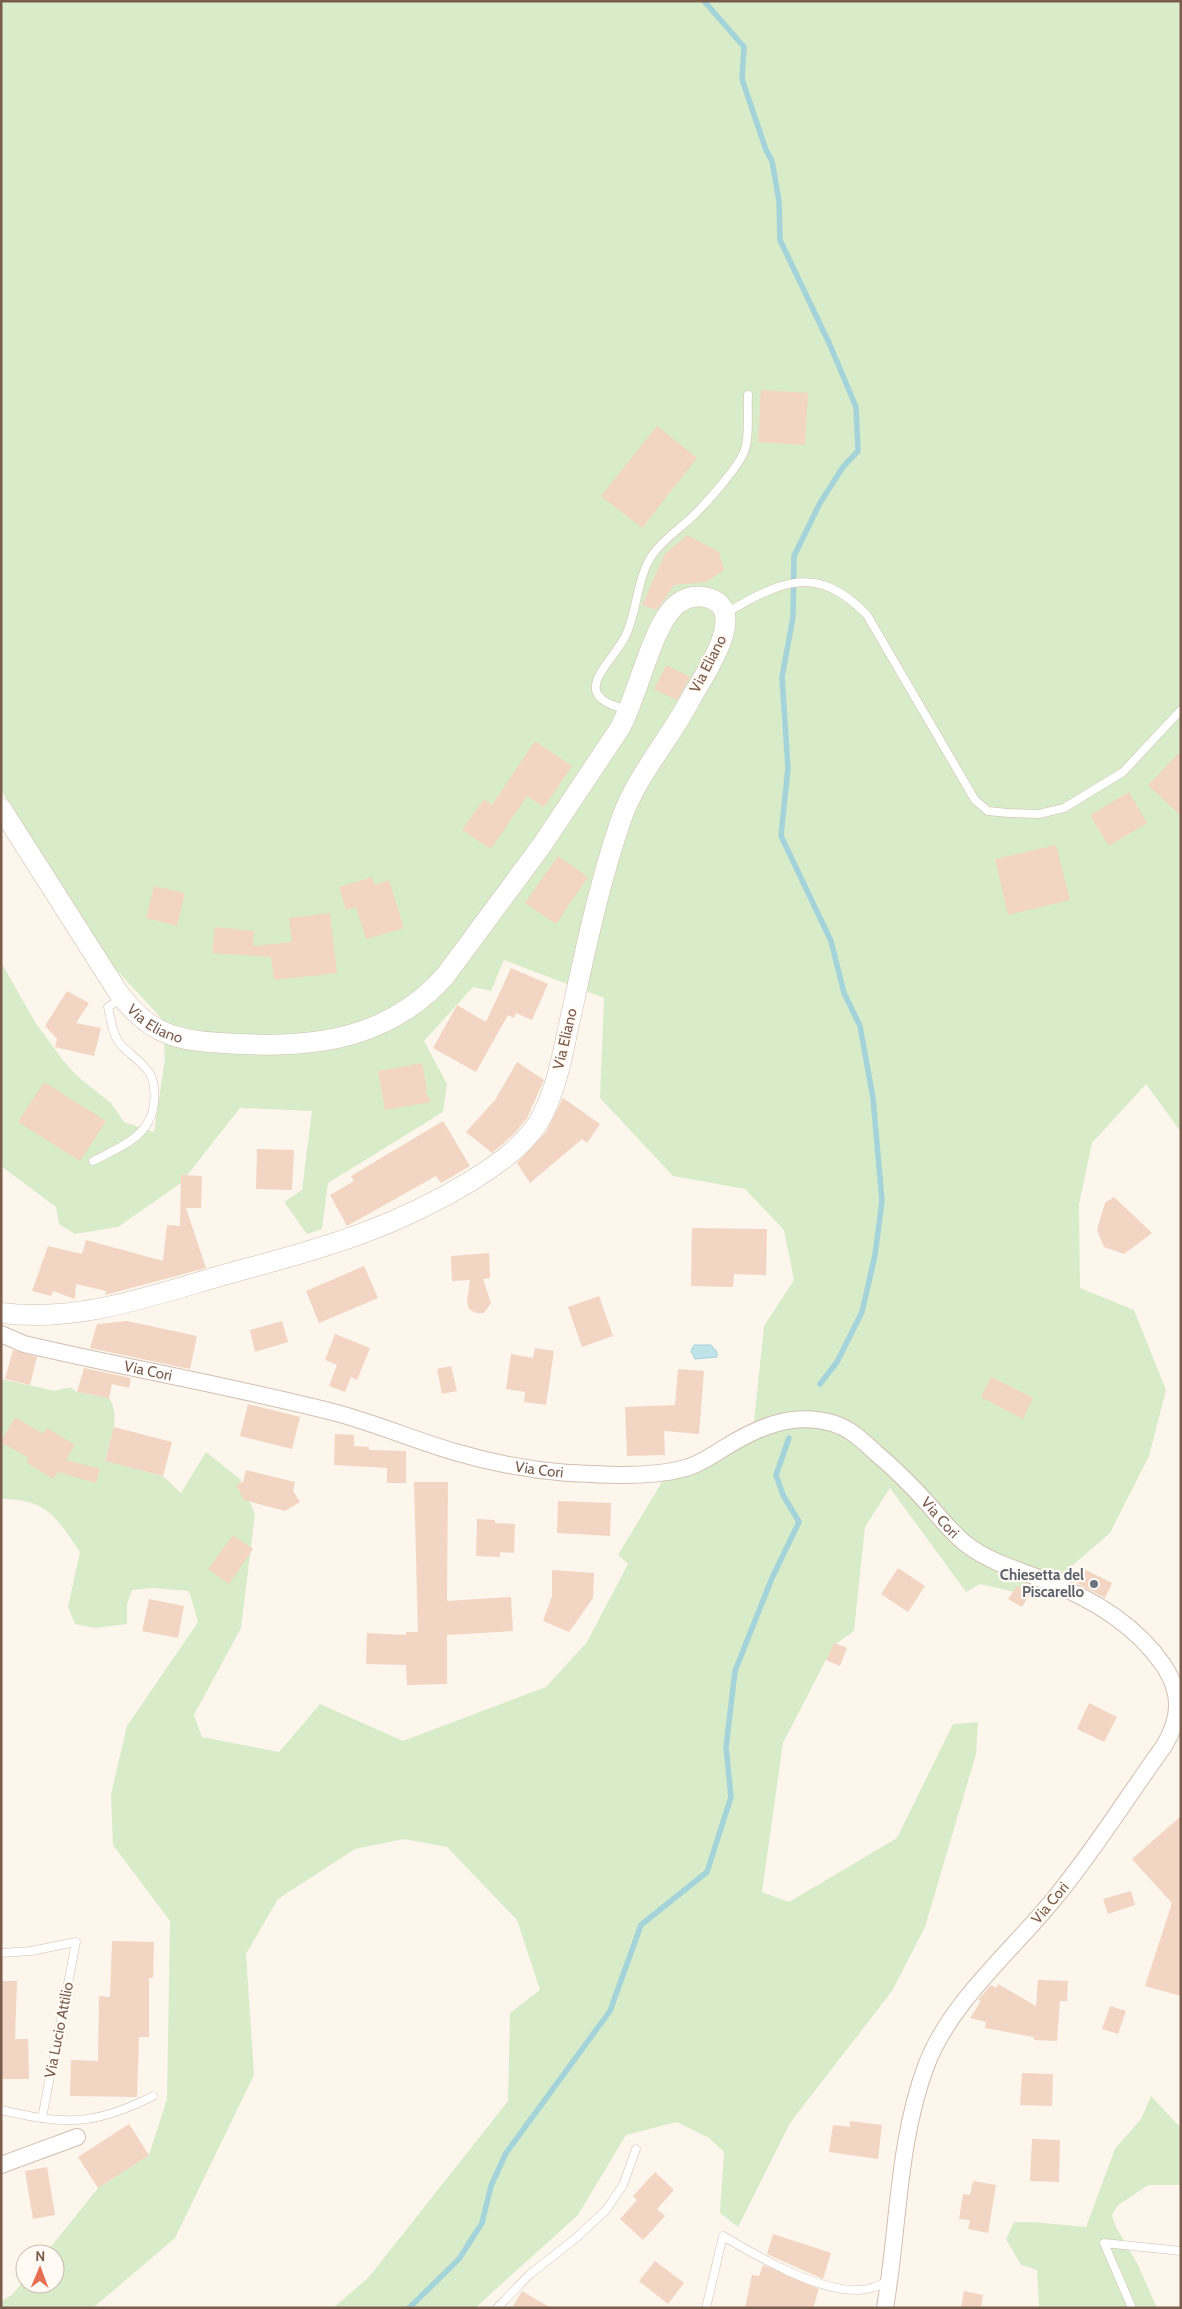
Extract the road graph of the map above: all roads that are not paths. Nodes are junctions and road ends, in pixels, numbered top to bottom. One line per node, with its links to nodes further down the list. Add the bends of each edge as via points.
1 (748, 395): 3 (lane, via 744,453 698,512 664,540 652,556 625,637 598,674 596,690 600,699 611,706)
2 (726, 613): 3 (street, Via Eliano, via 717,601 703,597 688,598 673,607 654,644); 4 (lane, via 787,584 819,582 838,590 867,614 974,800 988,811 1039,814 1064,808 1123,772); 8 (street, Via Eliano, via 726,628 720,645 625,811 600,894 554,1086 539,1122 519,1144 489,1169 434,1203 397,1221 331,1245 126,1304 39,1315)
3 (629, 710): 6 (street, Via Eliano, via 542,845 452,967 430,993 406,1011 335,1040 264,1045 179,1039 150,1025)
4 (1181, 710)
5 (1, 808): 6 (street, Via Eliano)
6 (122, 998): 7 (lane, via 108,1007 114,1031 120,1043 149,1073 154,1084 153,1112 140,1135)
7 (93, 1161)
8 (1, 1313)
9 (1, 1334): 10 (street, Via Cori, via 16,1342 328,1411 471,1457 542,1470 602,1474 668,1472 694,1466 742,1437 775,1423 798,1419 834,1424 868,1445 970,1548 1098,1605 1128,1625)
10 (1152, 1649): 11 (street); 20 (street, Via Cori, via 1176,1687 1180,1704 1176,1723 1164,1746 1078,1870 960,2006 936,2044 926,2066 907,2134)
11 (1181, 1675)
12 (1, 1953): 15 (lane, Via Lucio Attilio, via 47,1949 76,1942)
13 (153, 2096): 15 (lane, via 122,2112 100,2118 71,2121)
14 (1, 2110): 15 (lane)
15 (42, 2118)
16 (76, 2137): 18 (street)
17 (636, 2149): 21 (lane, via 623,2185 606,2210 529,2274)
18 (1, 2165)
19 (1181, 2251): 24 (lane, via 1104,2243)
20 (889, 2282): 22 (lane, via 866,2290 828,2286 768,2261 723,2236); 23 (street, Via Cori)
21 (497, 2308)
22 (706, 2308)
23 (884, 2308)
24 (1132, 2308)

